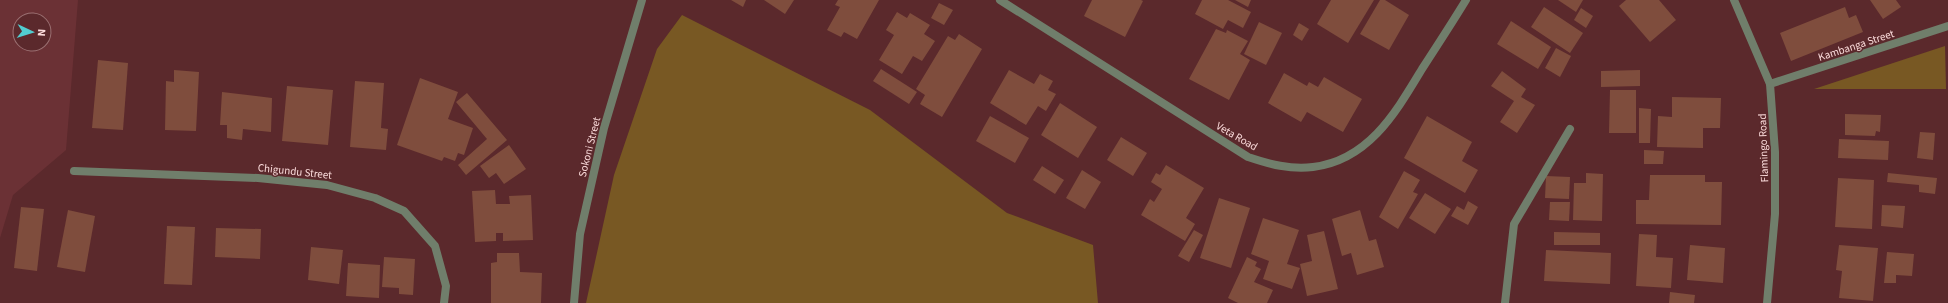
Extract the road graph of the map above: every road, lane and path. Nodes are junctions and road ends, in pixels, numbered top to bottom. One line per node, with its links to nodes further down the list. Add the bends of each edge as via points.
1 (642, 0): 10 (street, Sokoni Street, via 604,128 582,226)
2 (1000, 0): 3 (street, Veta Road, via 1248,157 1274,166 1292,168 1336,162 1367,143 1390,120)
3 (1466, 0)
4 (1734, 0): 6 (street, Flamingo Road)
5 (1948, 26): 6 (street, Kambanga Street)
6 (1770, 84): 12 (street, Flamingo Road, via 1776,152 1775,214)
7 (1570, 129): 11 (street, via 1514,224)
8 (74, 171): 9 (street, Chigundu Street, via 258,178 327,185 375,198 404,211 435,246 446,286)
9 (444, 303)
10 (574, 303)
11 (1505, 303)
12 (1767, 303)

